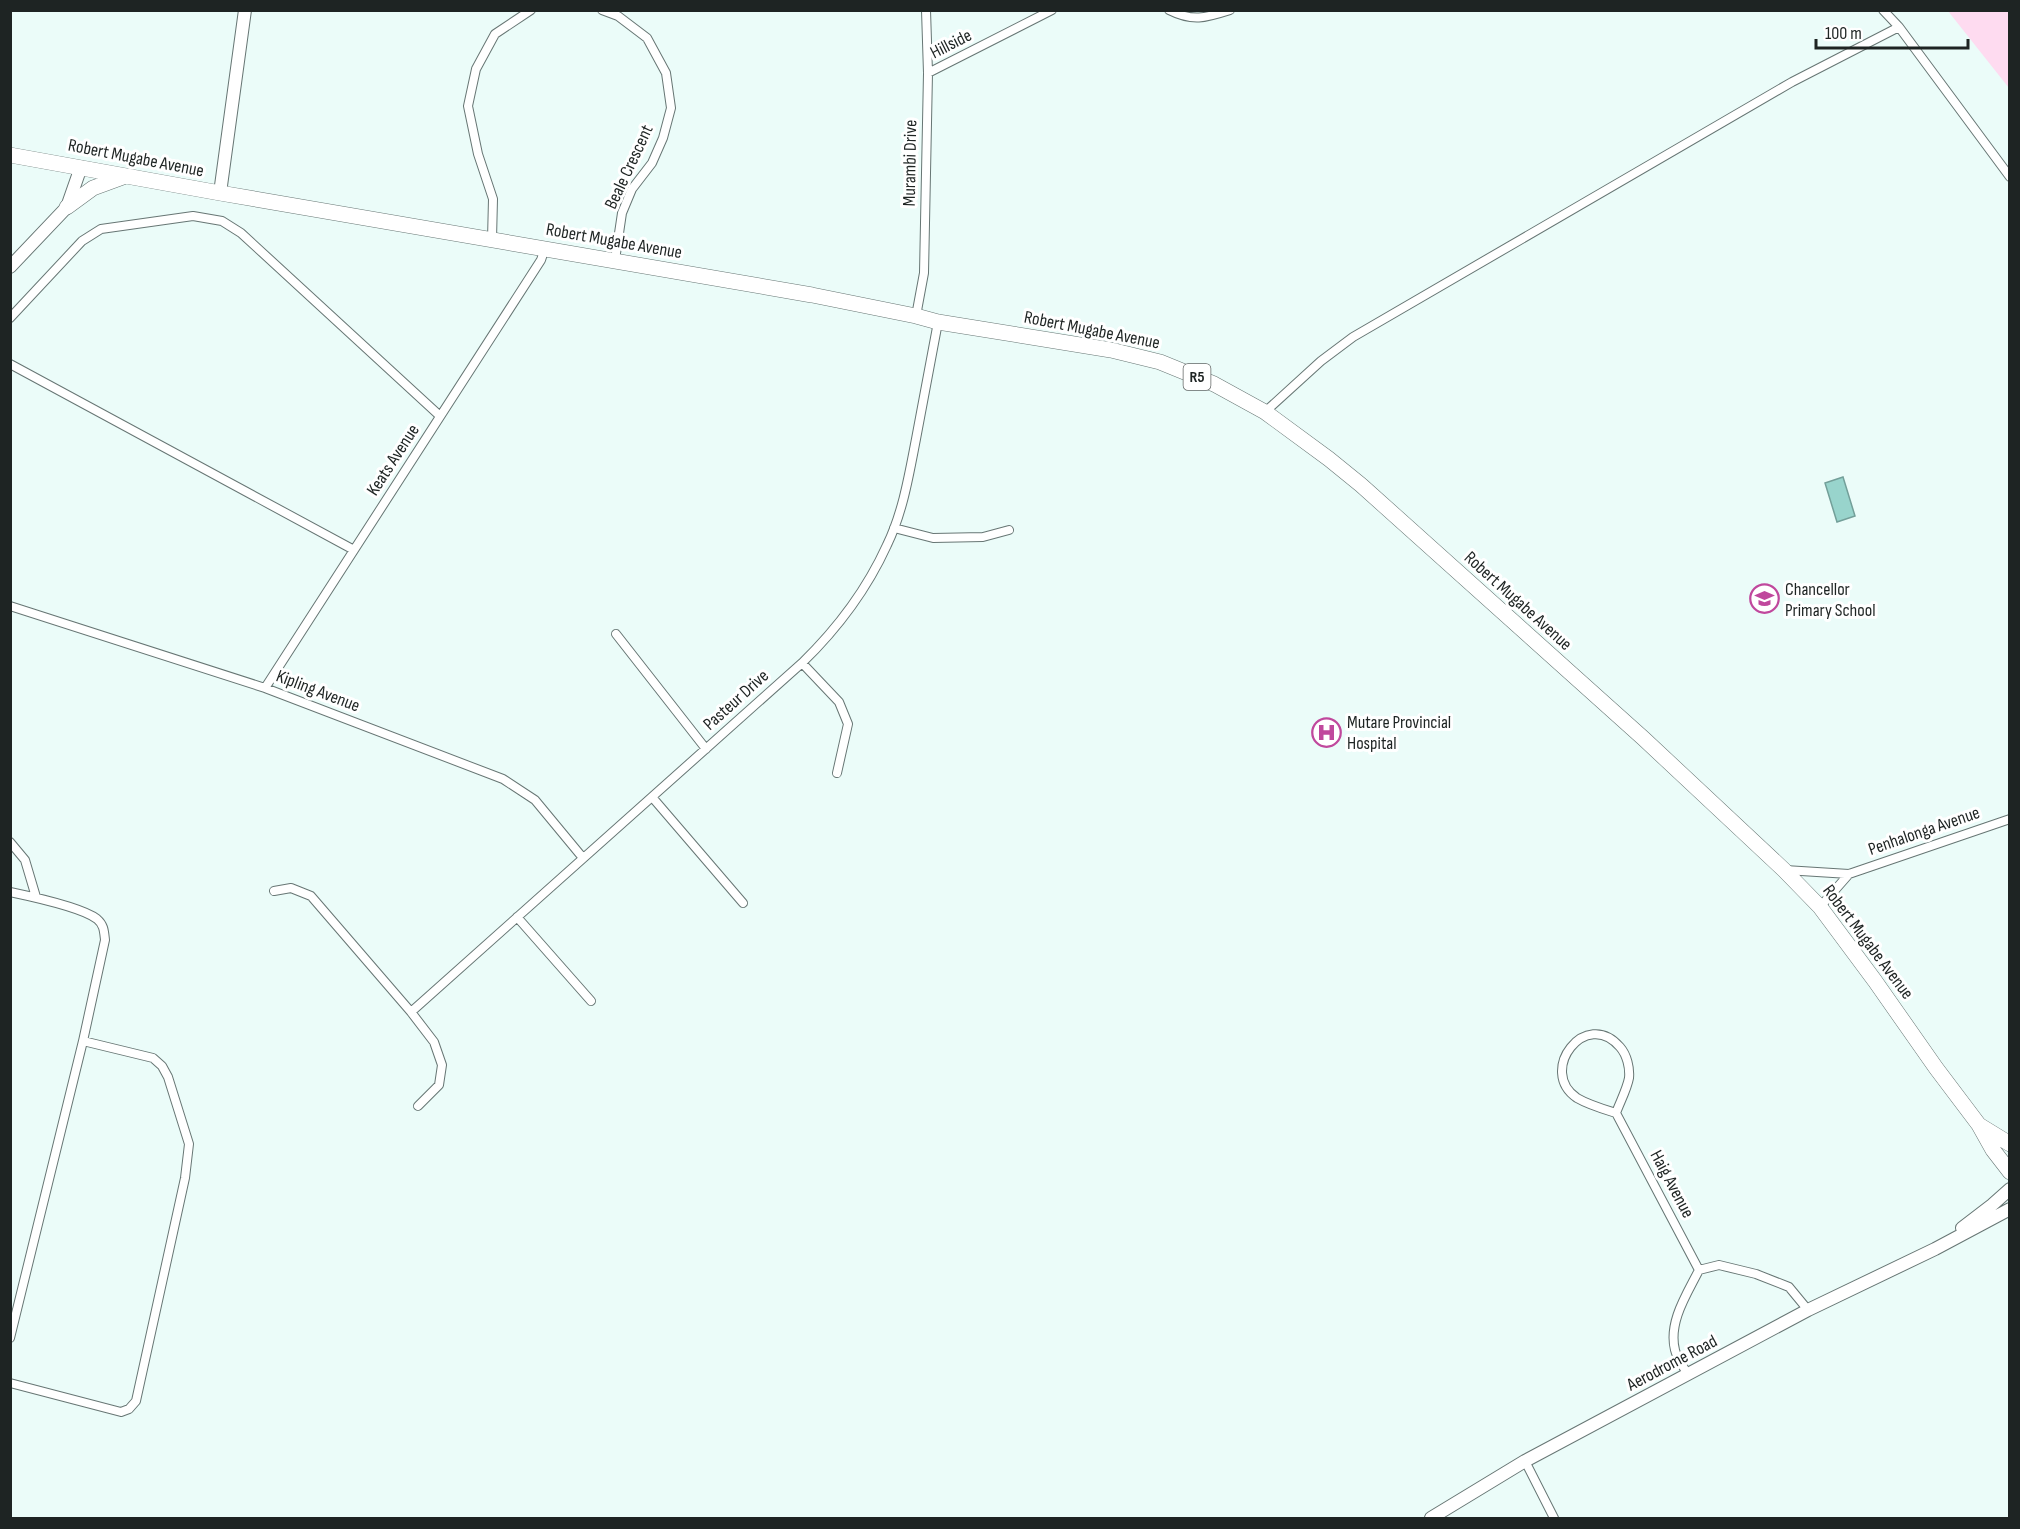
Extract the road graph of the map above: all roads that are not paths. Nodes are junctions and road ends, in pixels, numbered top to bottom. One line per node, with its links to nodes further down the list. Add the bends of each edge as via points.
1 (245, 10): 15 (street)
2 (531, 10): 17 (street, via 495,34 476,69 468,106 493,198)
3 (602, 10): 19 (street, Beale Crescent, via 618,16 646,38 666,73 671,108 652,163 632,189 622,213)
4 (926, 10): 10 (street, Murambi Drive)
5 (1052, 10): 10 (street, Hillside)
6 (1169, 10): 7 (street, via 1182,17 1202,19)
7 (1230, 10)
8 (1883, 10): 9 (street)
9 (1899, 27): 14 (street); 25 (street, via 1792,82 1353,337)
10 (928, 73): 21 (street, Murambi Drive, via 924,273)
11 (10, 154): 12 (highway, Robert Mugabe Avenue / R5)
12 (81, 167): 13 (highway, Robert Mugabe Avenue / R5); 16 (street)
13 (126, 176): 15 (highway, Robert Mugabe Avenue / R5); 16 (highway, via 93,188)
14 (2010, 177)
15 (220, 193): 17 (highway, Robert Mugabe Avenue / R5)
16 (66, 207): 20 (street)
17 (492, 239): 18 (highway, Robert Mugabe Avenue / R5)
18 (545, 248): 19 (highway, Robert Mugabe Avenue / R5); 26 (street, Keats Avenue)
19 (615, 260): 21 (highway, Robert Mugabe Avenue / R5)
20 (10, 267)
21 (916, 316): 23 (highway, Robert Mugabe Avenue / R5)
22 (10, 318): 26 (street, via 82,242 101,229 193,216 222,221 241,233)
23 (938, 322): 25 (highway, Robert Mugabe Avenue / R5, via 1111,350 1160,362 1214,384); 27 (street, Pasteur Drive, via 905,496)
24 (10, 364): 29 (street)
25 (1264, 412): 40 (highway, Robert Mugabe Avenue / R5, via 1361,485)
26 (440, 416): 29 (street, Keats Avenue)
27 (894, 528): 28 (street, via 933,538 983,537); 32 (street, Pasteur Drive, via 861,591)
28 (1009, 530)
29 (354, 550): 33 (street, Keats Avenue)
30 (10, 606): 33 (street, Kipling Avenue)
31 (616, 634): 34 (street)
32 (802, 663): 34 (street, Pasteur Drive); 35 (street, via 839,702 848,724)
33 (265, 688): 39 (street, Kipling Avenue, via 502,779 535,800)
34 (706, 748): 36 (street, Pasteur Drive)
35 (837, 773)
36 (652, 797): 39 (street, Pasteur Drive); 45 (street)
37 (2010, 819): 41 (street, Penhalonga Avenue)
38 (10, 842): 44 (street, via 25,860)
39 (583, 858): 47 (street, Pasteur Drive)
40 (1784, 870): 41 (street, Penhalonga Avenue); 46 (highway, Robert Mugabe Avenue / R5)
41 (1849, 874): 46 (street, Penhalonga Avenue)
42 (274, 891): 49 (street, via 291,888 311,896)
43 (10, 892): 44 (street)
44 (36, 897): 50 (street, via 96,918 104,928 105,940)
45 (742, 903)
46 (1820, 907): 53 (highway, Robert Mugabe Avenue / R5)
47 (517, 917): 48 (street); 49 (street, Pasteur Drive)
48 (591, 1001)
49 (411, 1011): 51 (street, via 434,1042 442,1065 439,1085)
50 (83, 1041): 61 (street); 64 (street, via 153,1058 162,1066 189,1144 185,1178 136,1401 121,1412)
51 (418, 1106)
52 (1616, 1113): 52 (street, via 1576,1097 1567,1088 1561,1071 1565,1054 1576,1041 1591,1034 1605,1035 1626,1054 1629,1077); 59 (street, Haig Avenue)
53 (1979, 1125): 54 (highway, Robert Mugabe Avenue / R5); 55 (highway, Robert Mugabe Avenue / R5)
54 (2010, 1144)
55 (2010, 1172)
56 (2010, 1189): 58 (street, Aerodrome Road)
57 (2010, 1209): 58 (street, Aerodrome Road)
58 (1935, 1249): 60 (street, Aerodrome Road)
59 (1699, 1270): 60 (street, via 1719,1265 1756,1274 1789,1287); 63 (street, via 1677,1314 1673,1333 1675,1351)
60 (1808, 1310): 63 (street, Aerodrome Road)
61 (14, 1312): 62 (street)
62 (10, 1338)
63 (1688, 1375): 65 (street, Aerodrome Road)
64 (10, 1383)
65 (1525, 1461): 66 (street, Aerodrome Road); 67 (street)
66 (1431, 1518)
67 (1554, 1518)

